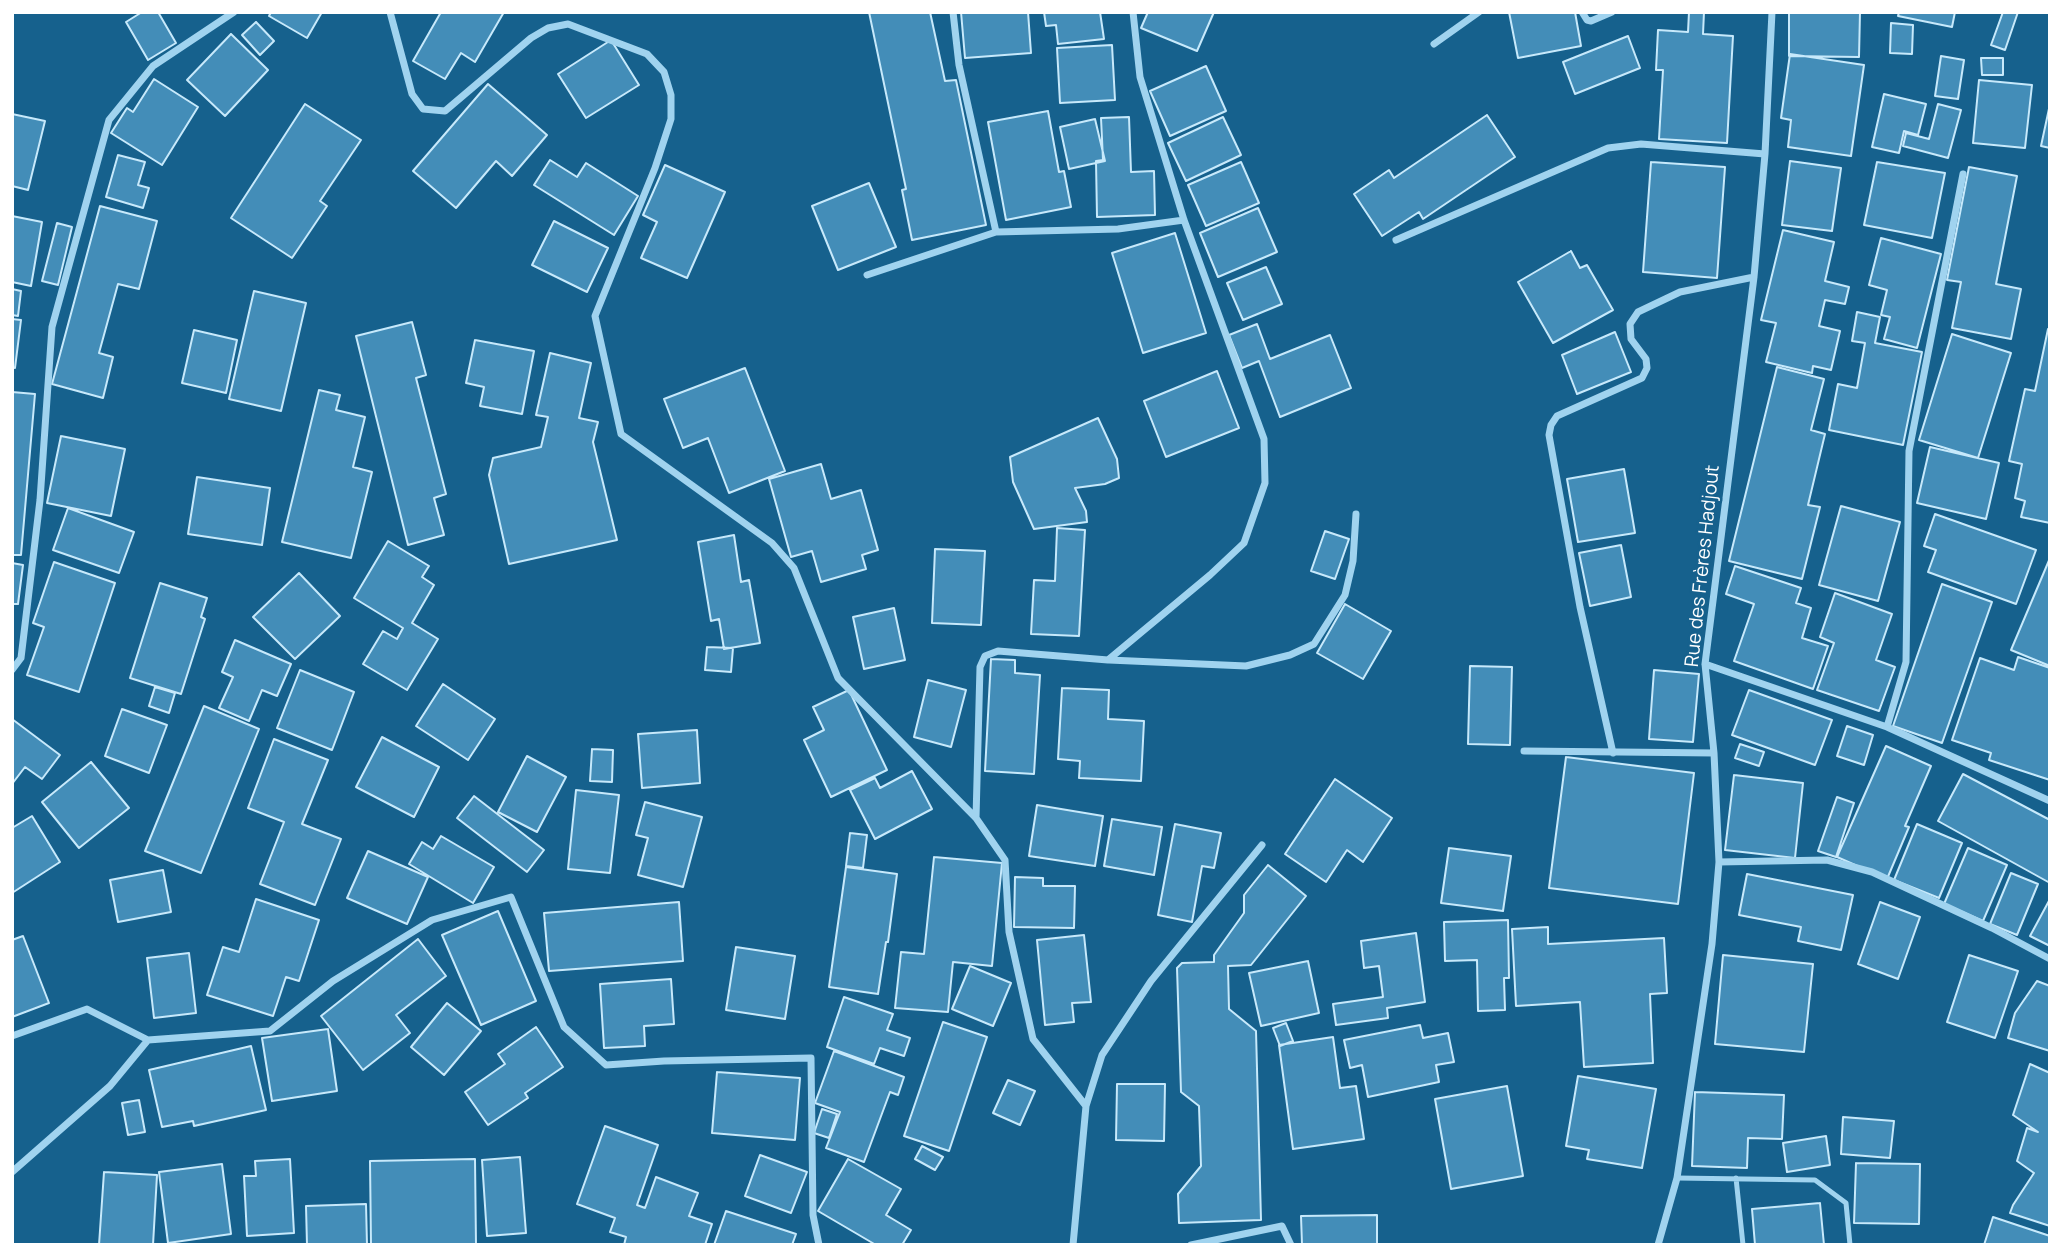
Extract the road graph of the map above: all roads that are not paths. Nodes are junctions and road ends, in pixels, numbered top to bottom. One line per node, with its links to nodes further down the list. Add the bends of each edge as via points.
1 (234, 12): 20 (street, via 153,66 109,120 52,327 40,500 21,658)
2 (390, 12): 26 (street, via 412,94 423,108 445,111 531,38 568,24 647,54 664,72 671,95 671,120 595,316 621,434 772,543 794,568 838,678)
3 (953, 12): 13 (street, via 959,65)
4 (1133, 12): 12 (street, via 1140,77)
5 (1479, 12): 9 (street)
6 (1582, 12): 7 (street, via 1591,21)
7 (1612, 12)
8 (1772, 12): 10 (street, Rue des Frères Hadjout)
9 (1434, 44)
10 (1765, 154): 14 (street, via 1641,144 1608,148); 16 (street, Rue des Frères Hadjout)
11 (1963, 174): 21 (street, via 1909,451 1906,663)
12 (1184, 220): 13 (street, via 1118,229); 18 (street, via 1264,439 1265,483 1244,543)
13 (996, 232): 15 (street)
14 (1396, 240)
15 (867, 275)
16 (1754, 277): 19 (street, Rue des Frères Hadjout); 23 (street, via 1680,292 1638,312 1630,324 1630,339 1646,359 1642,378 1557,416 1551,425 1549,435 1580,607)
17 (1356, 513): 18 (street, via 1345,595 1314,644 1246,666)
18 (1108, 660): 26 (street, via 998,651 985,656 980,667)
19 (1705, 664): 21 (street); 24 (street, Rue des Frères Hadjout)
20 (12, 670)
21 (1887, 727): 25 (street)
22 (1524, 751): 23 (street)
23 (1614, 753): 24 (street)
24 (1714, 753): 28 (street, Rue des Frères Hadjout)
25 (2050, 801)
26 (976, 817): 32 (street, via 1005,860 1009,932 1033,1039)
27 (1262, 845): 32 (street, via 1151,981 1102,1055)
28 (1719, 862): 29 (street, via 1827,860 1861,869); 34 (street, Rue des Frères Hadjout, via 1712,944)
29 (2050, 959)
30 (12, 1036): 31 (street, via 87,1009)
31 (148, 1040): 33 (street, via 110,1086); 36 (street, via 270,1031 333,981 432,920 511,897 564,1027 606,1065 811,1058)
32 (1086, 1106): 37 (street)
33 (12, 1172)
34 (1677, 1178): 35 (lane); 40 (street, Rue des Frères Hadjout)
35 (1736, 1178): 41 (lane); 42 (lane, via 1815,1181 1846,1203)
36 (818, 1245)
37 (1073, 1245)
38 (1191, 1245): 39 (street, via 1282,1226)
39 (1291, 1245)
40 (1658, 1245)
41 (1743, 1245)
42 (1850, 1245)

